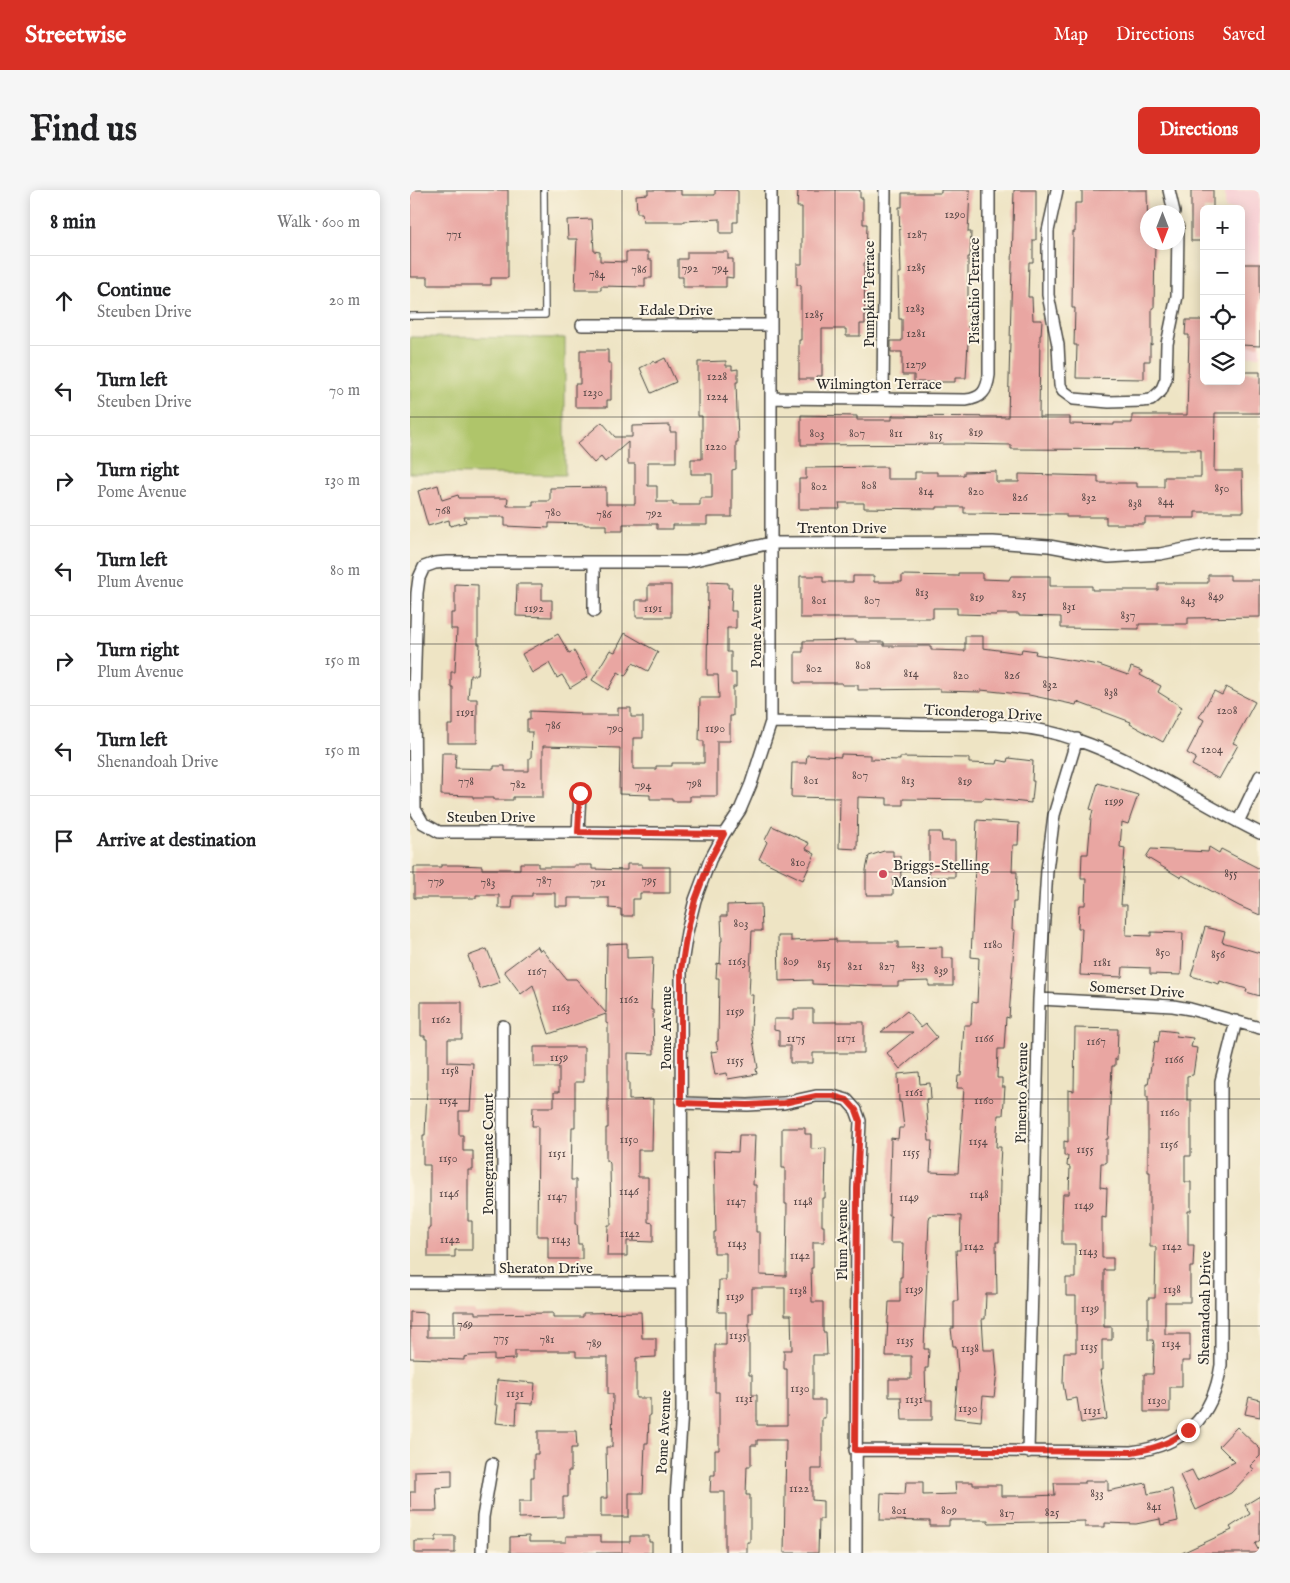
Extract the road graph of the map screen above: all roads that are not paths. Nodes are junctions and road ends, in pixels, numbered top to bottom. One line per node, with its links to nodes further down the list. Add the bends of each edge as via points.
1 (544, 190): 9 (lane, via 545,315)
2 (771, 190): 11 (street, Pome Avenue)
3 (885, 190): 14 (street, Pumpkin Terrace)
4 (989, 190): 12 (street, Pistachio Terrace, via 989,375)
5 (1057, 190): 8 (street, via 1048,231 1048,295 1058,345 1060,385 1074,399 1142,402 1157,396 1164,386 1167,344 1177,296)
6 (1169, 190): 7 (street)
7 (1172, 205)
8 (1178, 250)
9 (410, 316)
10 (582, 325): 11 (street, Edale Drive)
11 (771, 325): 13 (street, Pome Avenue)
12 (984, 391): 14 (street, Wilmington Terrace, via 980,396 966,400)
13 (772, 398): 14 (street, Wilmington Terrace); 15 (street, Pome Avenue)
14 (883, 399)
15 (771, 543): 16 (street, Trenton Drive, via 993,542 1049,546 1109,557 1160,554 1210,544); 17 (street, Trenton Drive, via 686,562); 19 (street, Pome Avenue)
16 (1260, 544)
17 (594, 562): 18 (street); 23 (street, Trenton Drive, via 447,562 424,567 417,593)
18 (594, 611)
19 (771, 722): 20 (street, Ticonderoga Drive, via 976,724 1052,732); 27 (street, Pome Avenue, via 751,784 740,810)
20 (1077, 739): 24 (street, Ticonderoga Drive, via 1116,754); 28 (street, Pimento Avenue, via 1054,815 1047,870)
21 (1260, 776): 24 (street)
22 (580, 793): 25 (street)
23 (415, 809): 25 (street, Steuben Drive, via 423,823 439,832)
24 (1238, 822): 26 (street, Ticonderoga Drive)
25 (578, 832): 27 (street, Steuben Drive)
26 (1260, 832)
27 (724, 834): 32 (street, Pome Avenue, via 710,860 687,932 681,970)
28 (1039, 999): 29 (street, Somerset Drive, via 1174,1006); 37 (street, Pimento Avenue)
29 (1236, 1021): 31 (street, Somerset Drive); 37 (street, Shenandoah Drive, via 1221,1081 1221,1365 1211,1403 1188,1430 1155,1448 1132,1452)
30 (503, 1026): 34 (street, Pomegranate Court)
31 (1260, 1028)
32 (681, 1103): 35 (street, Pome Avenue); 36 (street, Plum Avenue, via 748,1105 833,1096 847,1100 856,1110 860,1121)
33 (410, 1283): 34 (street, Sheraton Drive)
34 (503, 1283): 35 (street, Sheraton Drive)
35 (682, 1284): 40 (street, Pome Avenue, via 682,1411)
36 (855, 1450): 37 (street, Shenandoah Drive); 41 (street, Plum Avenue)
37 (1028, 1452)
38 (492, 1464): 39 (street, via 483,1517)
39 (482, 1553)
40 (676, 1553)
41 (856, 1553)

